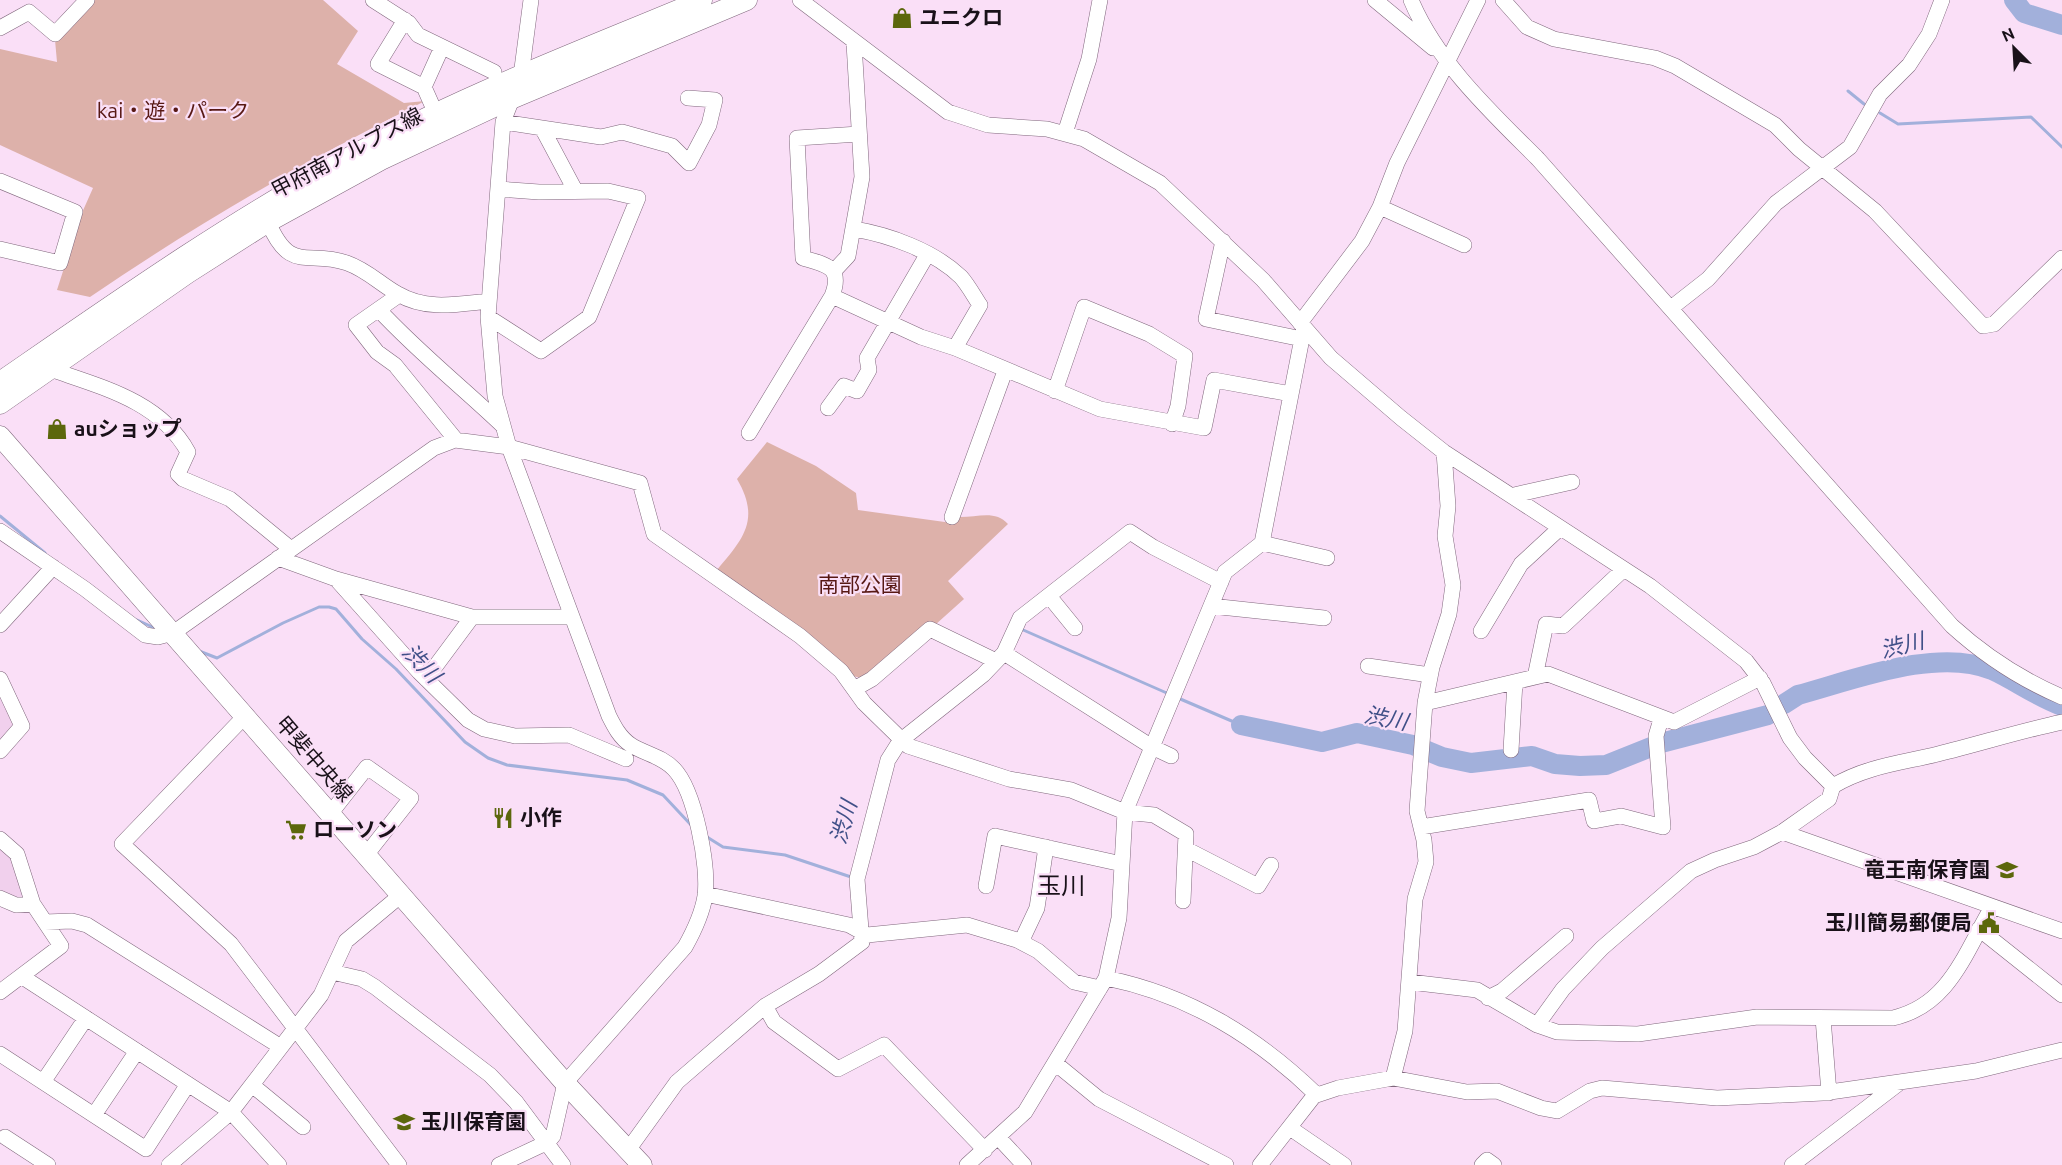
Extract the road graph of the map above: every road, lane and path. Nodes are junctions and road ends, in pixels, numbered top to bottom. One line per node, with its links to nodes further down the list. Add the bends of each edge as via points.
1 (87, 0): 13 (street, via 55,34)
2 (373, 0): 14 (street)
3 (531, 0): 20 (street)
4 (702, 0): 20 (main road, 甲府南アルプス線)
5 (747, 0): 23 (main road, 甲府南アルプス線)
6 (800, 0): 16 (street)
7 (1100, 0): 27 (street, via 1089,59)
8 (1375, 0): 18 (street)
9 (1412, 0): 18 (street)
10 (1478, 0): 18 (street)
11 (1503, 0): 29 (street, via 1527,27 1554,39 1634,52 1675,66 1774,125)
12 (1942, 0): 29 (street, via 1929,34 1909,65 1880,94 1850,147)
13 (27, 6): 15 (street)
14 (405, 20): 17 (street, via 418,35); 21 (street, via 378,64)
15 (0, 27)
16 (854, 43): 27 (street, via 948,112 988,125); 28 (street)
17 (442, 47): 19 (street); 21 (street)
18 (1447, 59): 33 (street, via 1396,164); 45 (street)
19 (494, 72)
20 (520, 76): 23 (street); 24 (main road, 甲府南アルプス線)
21 (424, 87): 24 (street)
22 (688, 98): 26 (street, via 715,100 709,125 689,163 672,146 622,132 601,137)
23 (511, 99): 25 (street); 34 (main road, 甲府南アルプス線, via 381,160)
24 (436, 114): 53 (main road, 甲府南アルプス線, via 256,210)
25 (503, 122): 26 (street); 31 (street)
26 (542, 128): 32 (street)
27 (1065, 133): 36 (street, via 1112,153 1160,183)
28 (859, 134): 35 (street, via 862,177); 41 (street, via 797,138 803,258)
29 (1822, 169): 40 (street, via 1875,211 1983,326 1994,324); 45 (street, via 1776,203 1708,279)
30 (0, 181): 38 (street, via 75,212 60,263)
31 (498, 189): 32 (street); 44 (street)
32 (575, 190): 47 (street, via 608,191 638,198 589,317 541,351)
33 (1380, 207): 37 (street); 49 (street)
34 (268, 222): 42 (street, via 278,245 300,258 344,262 367,271); 51 (main road, 甲府南アルプス線)
35 (854, 229): 39 (street, via 880,233); 41 (street, via 848,256)
36 (1223, 241): 49 (street, via 1263,280); 49 (street, via 1206,319)
37 (1464, 245)
38 (0, 249)
39 (927, 255): 48 (street); 50 (street, via 961,278 980,305)
40 (2062, 258)
41 (834, 271): 43 (street, via 837,282)
42 (399, 295): 44 (street, via 439,307); 46 (street)
43 (832, 296): 48 (street); 60 (street)
44 (489, 301): 47 (street)
45 (1671, 308): 96 (street, via 1952,626 2010,671)
46 (379, 310): 59 (street, via 412,346); 62 (street, via 356,325 377,352 395,365)
47 (488, 317): 59 (street, via 495,396)
48 (887, 322): 50 (street); 57 (street, via 867,358 869,370 857,391 844,386)
49 (1302, 330): 55 (street); 64 (street)
50 (955, 348): 52 (street)
51 (50, 369): 56 (main road, 甲府南アルプス線); 71 (street, via 126,395 153,414 180,438 188,452 178,474 183,479 230,499)
52 (1005, 371): 54 (street); 67 (street)
53 (0, 382)
54 (1055, 391): 58 (street, via 1100,408); 58 (street, via 1084,307 1149,334 1185,356)
55 (1291, 394): 58 (street, via 1214,380 1204,428); 70 (street)
56 (0, 404)
57 (828, 408)
58 (1172, 424)
59 (503, 426): 63 (street)
60 (748, 433)
61 (0, 436): 86 (main road, 甲斐中央線)
62 (456, 440): 63 (street); 71 (street, via 434,448)
63 (509, 447): 82 (street); 95 (street, via 640,483 654,534 800,636)
64 (1444, 452): 66 (street); 89 (street, via 1448,506 1445,536 1453,585 1449,615)
65 (1572, 482): 66 (street)
66 (1514, 495): 68 (street)
67 (952, 517)
68 (1560, 528): 75 (street); 85 (street, via 1521,564)
69 (0, 531): 74 (street)
70 (1262, 543): 73 (street); 77 (street, via 1225,572)
71 (291, 549): 72 (street)
72 (278, 558): 76 (street); 86 (street)
73 (1327, 558)
74 (53, 567): 80 (street); 86 (street, via 146,635)
75 (1624, 569): 90 (street, via 1563,626 1546,624); 91 (street, via 1734,651)
76 (336, 579): 81 (street); 93 (street)
77 (1221, 582): 78 (street, via 1130,532); 79 (street)
78 (1049, 596): 84 (street); 87 (street, via 1020,618)
79 (1211, 606): 83 (street); 102 (street)
80 (3, 617)
81 (472, 617): 82 (street); 93 (street)
82 (572, 617): 119 (street, via 617,731 630,744 665,761 689,791 699,823)
83 (1323, 618)
84 (1075, 628)
85 (1481, 631)
86 (173, 633): 98 (main road, 甲斐中央線)
87 (1000, 657): 95 (street, via 930,629); 101 (street); 102 (street)
88 (1368, 666): 89 (street)
89 (1431, 675): 97 (street)
90 (1535, 677): 94 (street); 99 (street, via 1548,674 1565,679)
91 (1760, 678): 99 (street, via 1674,722); 107 (street, via 1790,738)
92 (0, 679): 104 (street, via 22,726)
93 (426, 679): 106 (street, via 468,720 484,729 515,736 569,735)
94 (1515, 682): 97 (street); 103 (street)
95 (856, 688): 101 (street, via 864,703)
96 (2062, 697)
97 (1425, 703): 110 (street, via 1417,811)
98 (245, 716): 109 (main road, 甲斐中央線); 142 (street, via 122,844 231,944)
99 (1661, 719): 110 (street, via 1657,743 1663,827 1621,816 1594,821 1589,800)
100 (2062, 722): 107 (street, via 1884,764 1853,774)
101 (900, 741): 108 (street, via 921,752 1009,779 1071,790); 128 (street, via 888,760 857,879)
102 (1152, 747): 105 (street); 108 (street)
103 (1511, 750)
104 (0, 751)
105 (1171, 756)
106 (626, 759)
107 (1833, 786): 111 (street, via 1829,799)
108 (1125, 812): 114 (street, via 1154,815 1186,834); 116 (street)
109 (330, 814): 115 (main road, 甲斐中央線); 115 (street, via 367,767 411,798)
110 (1421, 826): 133 (street, via 1426,862 1415,899)
111 (1782, 832): 124 (street); 141 (street, via 1691,871 1602,948 1563,989)
112 (0, 839): 123 (street, via 17,855)
113 (1046, 847): 116 (street); 118 (street, via 995,836); 130 (street, via 1036,908)
114 (1186, 849): 117 (street, via 1258,886); 122 (street)
115 (366, 855): 120 (main road, 甲斐中央線)
116 (1122, 864): 134 (street, via 1119,918)
117 (1271, 865)
118 (986, 886)
119 (705, 894): 128 (street, via 849,925); 150 (street, via 699,922 686,947)
120 (401, 895): 131 (street, via 345,941); 150 (main road, 甲斐中央線)
121 (0, 898): 123 (street, via 16,905)
122 (1183, 901)
123 (33, 904): 125 (street)
124 (1992, 907): 126 (street); 127 (street)
125 (45, 922): 132 (street, via 61,946); 143 (street, via 87,925)
126 (1979, 929): 136 (street); 140 (street, via 1944,990 1914,1014 1893,1018)
127 (2062, 932)
128 (864, 933): 130 (street, via 877,935 967,925); 138 (street, via 862,942 845,955)
129 (1566, 936): 137 (street, via 1502,992)
130 (1021, 942): 134 (street, via 1038,951 1074,982)
131 (332, 972): 142 (street, via 321,996); 162 (street, via 362,979 375,987 490,1075)
132 (21, 976): 135 (street); 139 (street)
133 (1410, 982): 137 (street, via 1464,987); 148 (street, via 1405,1031)
134 (1103, 983): 147 (street); 155 (street, via 1169,995 1201,1009 1239,1030 1286,1065)
135 (0, 992)
136 (2062, 995)
137 (1488, 998): 141 (street)
138 (765, 1006): 163 (street, via 774,1022 838,1069 884,1045); 164 (street, via 677,1082)
139 (86, 1018): 145 (street); 149 (street)
140 (1823, 1018): 141 (street, via 1757,1017 1618,1034 1557,1032); 154 (street)
141 (1537, 1025)
142 (296, 1026): 143 (street); 168 (street)
143 (280, 1047): 153 (street)
144 (2062, 1050): 152 (street, via 1976,1071)
145 (137, 1051): 151 (street); 157 (street)
146 (0, 1054): 149 (street)
147 (1055, 1063): 161 (street, via 1025,1112); 174 (street, via 1099,1100)
148 (1393, 1078): 154 (street, via 1467,1092 1497,1091 1557,1111 1602,1088 1717,1098); 155 (street)
149 (43, 1082): 157 (street)
150 (565, 1083): 162 (street, via 553,1136); 164 (main road, 甲斐中央線)
151 (188, 1084): 156 (street); 157 (street, via 146,1149)
152 (1898, 1084): 154 (street); 179 (street)
153 (252, 1085): 156 (street); 158 (street)
154 (1829, 1093)
155 (1317, 1095): 159 (street)
156 (231, 1112): 166 (street); 167 (street)
157 (94, 1115)
158 (303, 1127)
159 (1290, 1128): 175 (street); 176 (street)
160 (5, 1137): 165 (street)
161 (998, 1137): 163 (street); 173 (street)
162 (548, 1142): 169 (street); 170 (street)
163 (985, 1149): 172 (street)
164 (628, 1150): 171 (main road, 甲斐中央線)
165 (48, 1165)
166 (169, 1165)
167 (279, 1165)
168 (399, 1165)
169 (499, 1165)
170 (563, 1165)
171 (642, 1165)
172 (967, 1165)
173 (1024, 1165)
174 (1226, 1165)
175 (1260, 1165)
176 (1344, 1165)
177 (1482, 1165): 178 (street, via 1487,1160)
178 (1494, 1165)
179 (1792, 1165)

